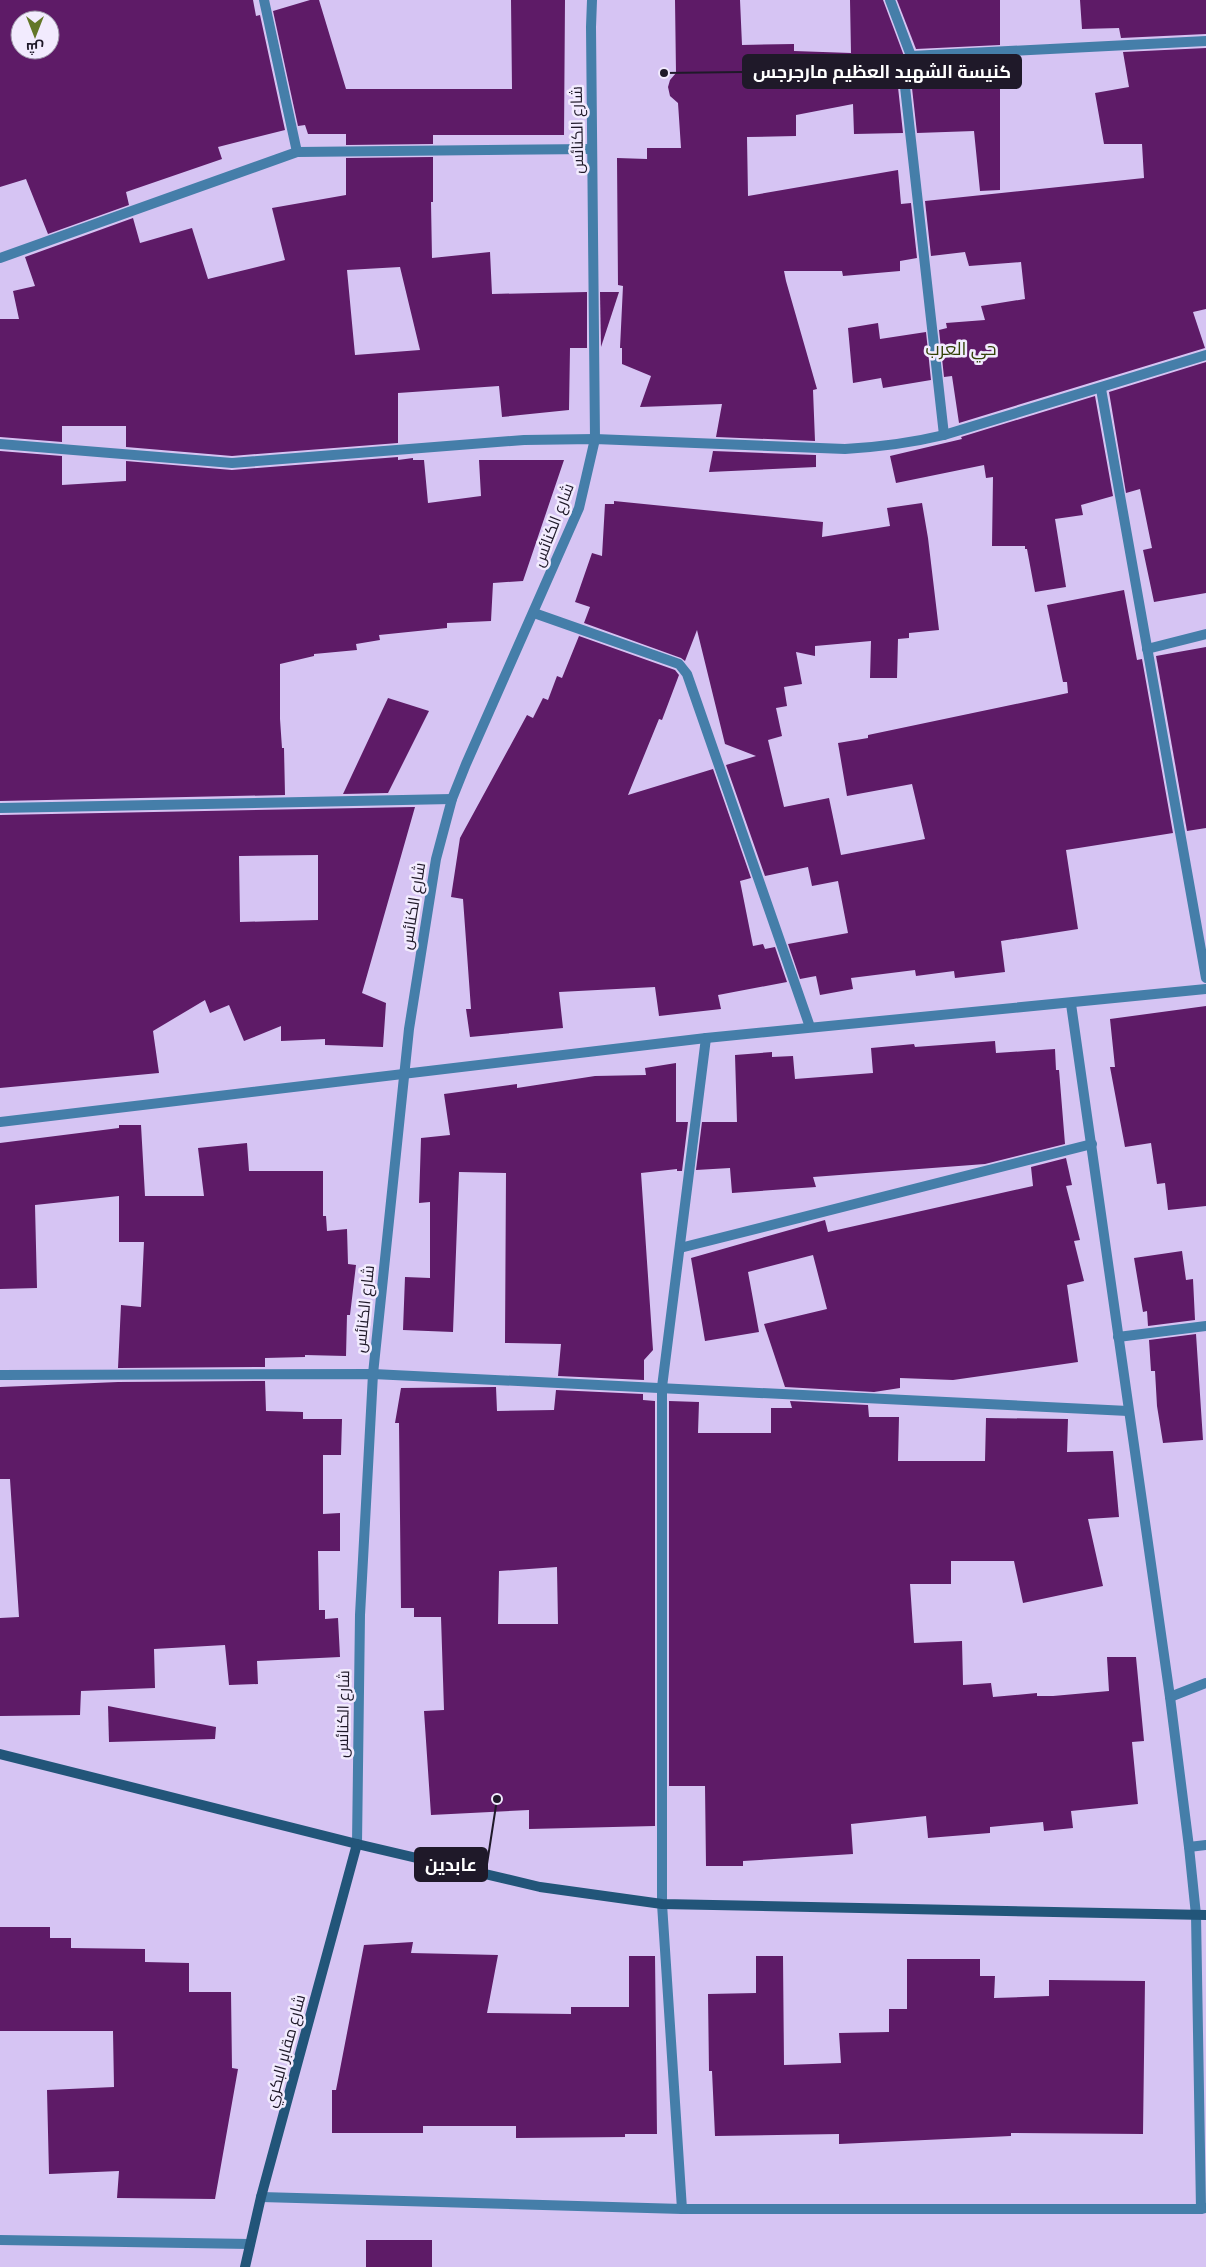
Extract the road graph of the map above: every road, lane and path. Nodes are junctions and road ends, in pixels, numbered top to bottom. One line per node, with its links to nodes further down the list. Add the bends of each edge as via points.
1 (264, 0): 7 (street)
2 (592, 0): 6 (street, شارع الكنائس)
3 (890, 0): 5 (street)
4 (1206, 40): 5 (street)
5 (911, 56): 11 (street, via 904,78)
6 (592, 149): 7 (street); 12 (street, شارع الكنائس)
7 (297, 152): 8 (street)
8 (0, 258)
9 (1206, 355): 10 (street)
10 (1101, 389): 11 (street); 16 (street)
11 (944, 435): 12 (street, via 904,445 845,449)
12 (595, 439): 13 (street, via 473,443 232,463); 14 (street, شارع الكنائس, via 579,508)
13 (0, 444)
14 (534, 613): 17 (street, شارع الكنائس); 22 (street, via 679,664 687,674)
15 (1206, 634): 16 (street)
16 (1147, 649): 19 (street)
17 (452, 799): 18 (street); 24 (street, شارع الكنائس, via 436,859)
18 (0, 808)
19 (1206, 978)
20 (1206, 989): 21 (street)
21 (1072, 1004): 22 (street); 26 (street)
22 (810, 1027): 23 (street)
23 (706, 1038): 24 (street); 27 (street)
24 (403, 1073): 25 (street); 30 (street, شارع الكنائس)
25 (0, 1122)
26 (1092, 1144): 27 (street); 29 (street)
27 (680, 1248): 32 (street)
28 (1206, 1326): 29 (street)
29 (1118, 1337): 33 (street)
30 (372, 1374): 31 (street); 32 (street); 37 (street, شارع الكنائس, via 360,1615)
31 (0, 1375)
32 (662, 1388): 33 (street); 40 (street)
33 (1128, 1411): 35 (street)
34 (1206, 1683): 35 (street)
35 (1170, 1697): 39 (street)
36 (0, 1754): 37 (street)
37 (357, 1844): 40 (street, via 540,1887); 42 (street, شارع مقابر البكري)
38 (1206, 1845): 39 (street)
39 (1189, 1847): 41 (street)
40 (662, 1904): 41 (street); 44 (street)
41 (1201, 1915): 43 (street)
42 (261, 2197): 44 (street); 46 (street, شارع مقابر البكري)
43 (1203, 2208): 44 (street)
44 (682, 2209)
45 (0, 2240): 46 (street)
46 (250, 2244): 47 (street, شارع مقابر البكري)
47 (245, 2267)

